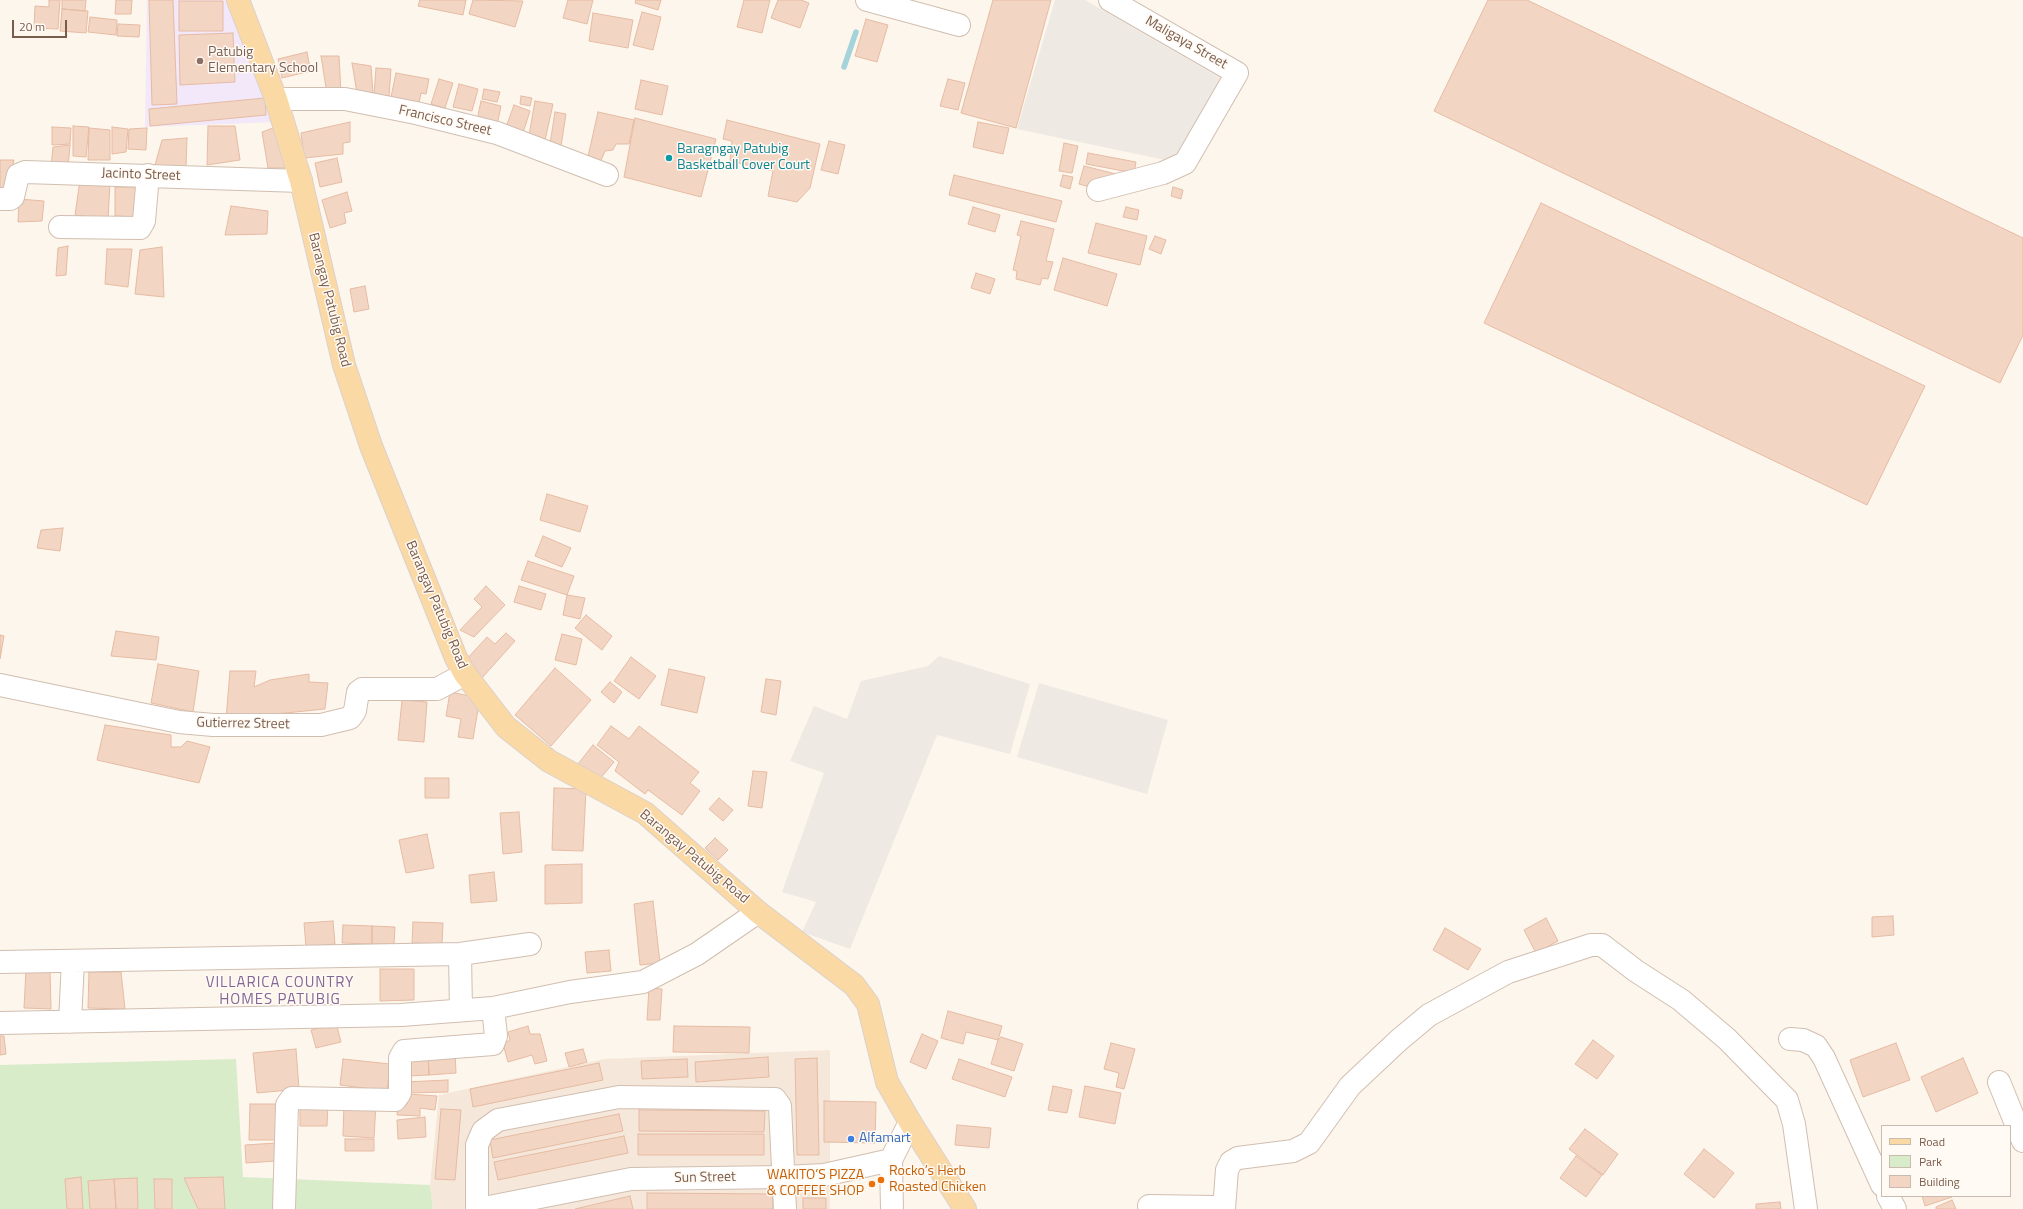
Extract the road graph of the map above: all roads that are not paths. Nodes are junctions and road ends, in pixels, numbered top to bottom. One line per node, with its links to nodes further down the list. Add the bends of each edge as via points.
1 (238, 0): 5 (main road, Barangay Patubig Road)
2 (867, 0): 4 (street)
3 (1110, 0): 9 (street, Maligaya Street, via 1237,73 1185,164 1163,173)
4 (959, 24)
5 (276, 99): 7 (street, Francisco Street, via 345,99 416,113 497,133); 8 (main road, Barangay Patubig Road)
6 (148, 175): 8 (street, Jacinto Street); 10 (street, Jacinto Street, via 25,172 18,175 13,197); 11 (street, via 144,221 140,228)
7 (608, 175)
8 (301, 181): 12 (main road, Barangay Patubig Road, via 344,365 366,431 456,658)
9 (1098, 190)
10 (0, 200)
11 (60, 227)
12 (465, 674): 13 (street, Gutierrez Street, via 436,689 362,689 358,692 355,711 350,718 321,725 213,726 179,722); 14 (main road, Barangay Patubig Road, via 506,727 549,762 645,813)
13 (0, 685)
14 (758, 912): 19 (street, via 697,954 644,982 570,992); 25 (main road, Barangay Patubig Road, via 854,985 868,1004 888,1082)
15 (530, 944): 16 (street)
16 (460, 954): 17 (street); 20 (street)
17 (73, 961): 18 (street); 21 (street)
18 (0, 962)
19 (493, 1008): 20 (street); 32 (street, via 496,1036 493,1044 404,1051 400,1058 400,1093 395,1100 292,1098 287,1105)
20 (461, 1010): 21 (street, via 402,1015)
21 (70, 1022): 22 (street)
22 (0, 1023)
23 (1790, 1039): 29 (street, via 1803,1040 1816,1046 1824,1058)
24 (1999, 1082): 26 (street)
25 (910, 1122): 27 (street); 36 (main road, Barangay Patubig Road)
26 (2023, 1141)
27 (891, 1160): 28 (street, Sun Street, via 824,1175); 35 (street)
28 (784, 1177): 33 (street, Sun Street, via 631,1179); 33 (street, via 780,1106 776,1099 619,1097 498,1120 483,1131 477,1145); 34 (street)
29 (1881, 1183)
30 (1889, 1197): 40 (street)
31 (1149, 1206): 37 (street)
32 (284, 1209)
33 (478, 1209)
34 (785, 1209)
35 (892, 1209)
36 (965, 1209)
37 (1219, 1209)
38 (1224, 1209): 39 (street, via 1227,1170 1231,1162 1238,1158 1293,1151 1309,1142 1350,1086 1398,1040 1429,1015 1508,972 1592,945 1602,945 1636,972 1681,1000 1727,1039 1787,1100 1794,1124)
39 (1806, 1209)
40 (1895, 1209)

